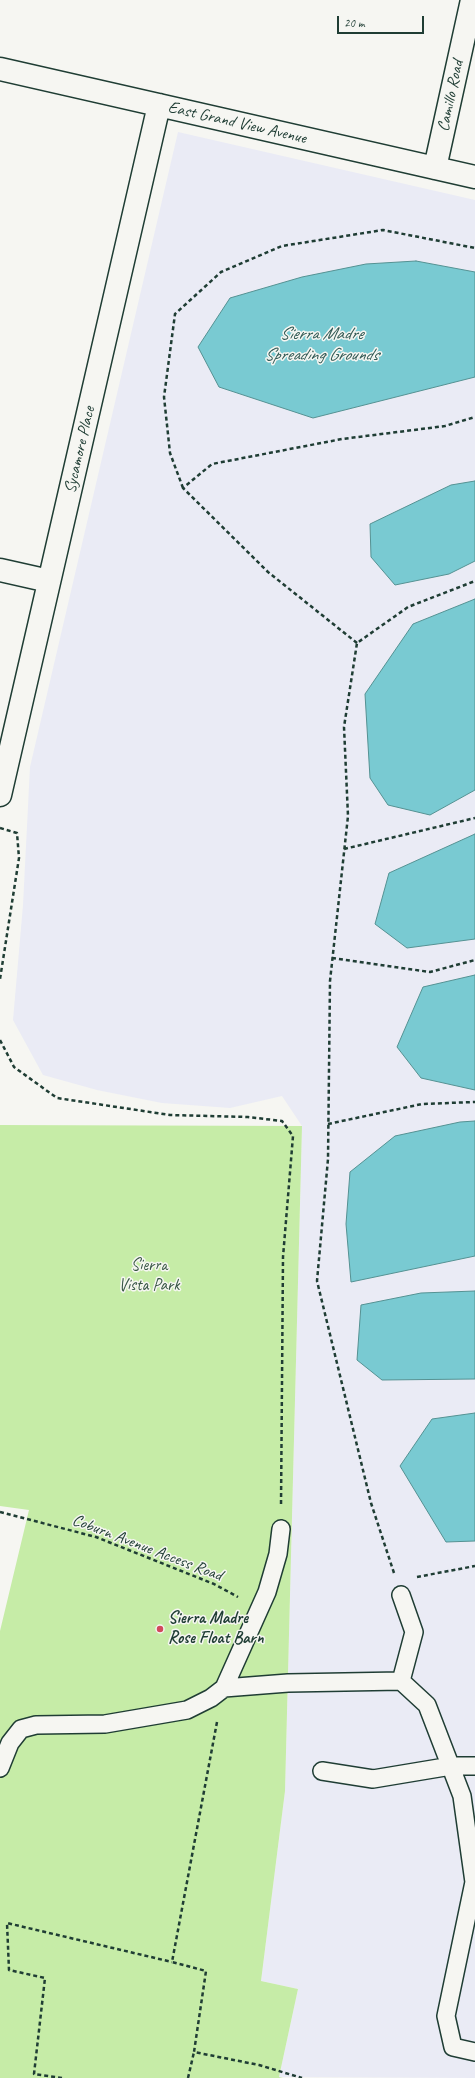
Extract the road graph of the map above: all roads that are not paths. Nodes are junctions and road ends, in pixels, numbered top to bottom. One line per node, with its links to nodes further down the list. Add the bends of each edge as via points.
1 (472, 0): 4 (street, Camillo Road)
2 (0, 69): 3 (street, East Grand View Avenue)
3 (159, 105): 4 (street, East Grand View Avenue); 7 (street, Sycamore Place)
4 (435, 168): 5 (street, East Grand View Avenue)
5 (475, 177)
6 (0, 570): 7 (street)
7 (49, 581): 8 (street, Sycamore Place)
8 (0, 794)
9 (281, 1529): 12 (lane, via 278,1554 269,1584)
10 (399, 1588): 11 (lane, via 414,1632)
11 (400, 1681): 12 (lane, via 288,1683); 13 (lane, via 427,1705)
12 (224, 1688): 15 (lane, via 187,1710 105,1724 36,1725 21,1729 10,1743)
13 (451, 1766): 14 (lane); 16 (lane, via 373,1779); 17 (lane, via 462,1796 474,1882 446,2016 453,2046)
14 (475, 1766)
15 (0, 1768)
16 (322, 1771)
17 (475, 2052)

